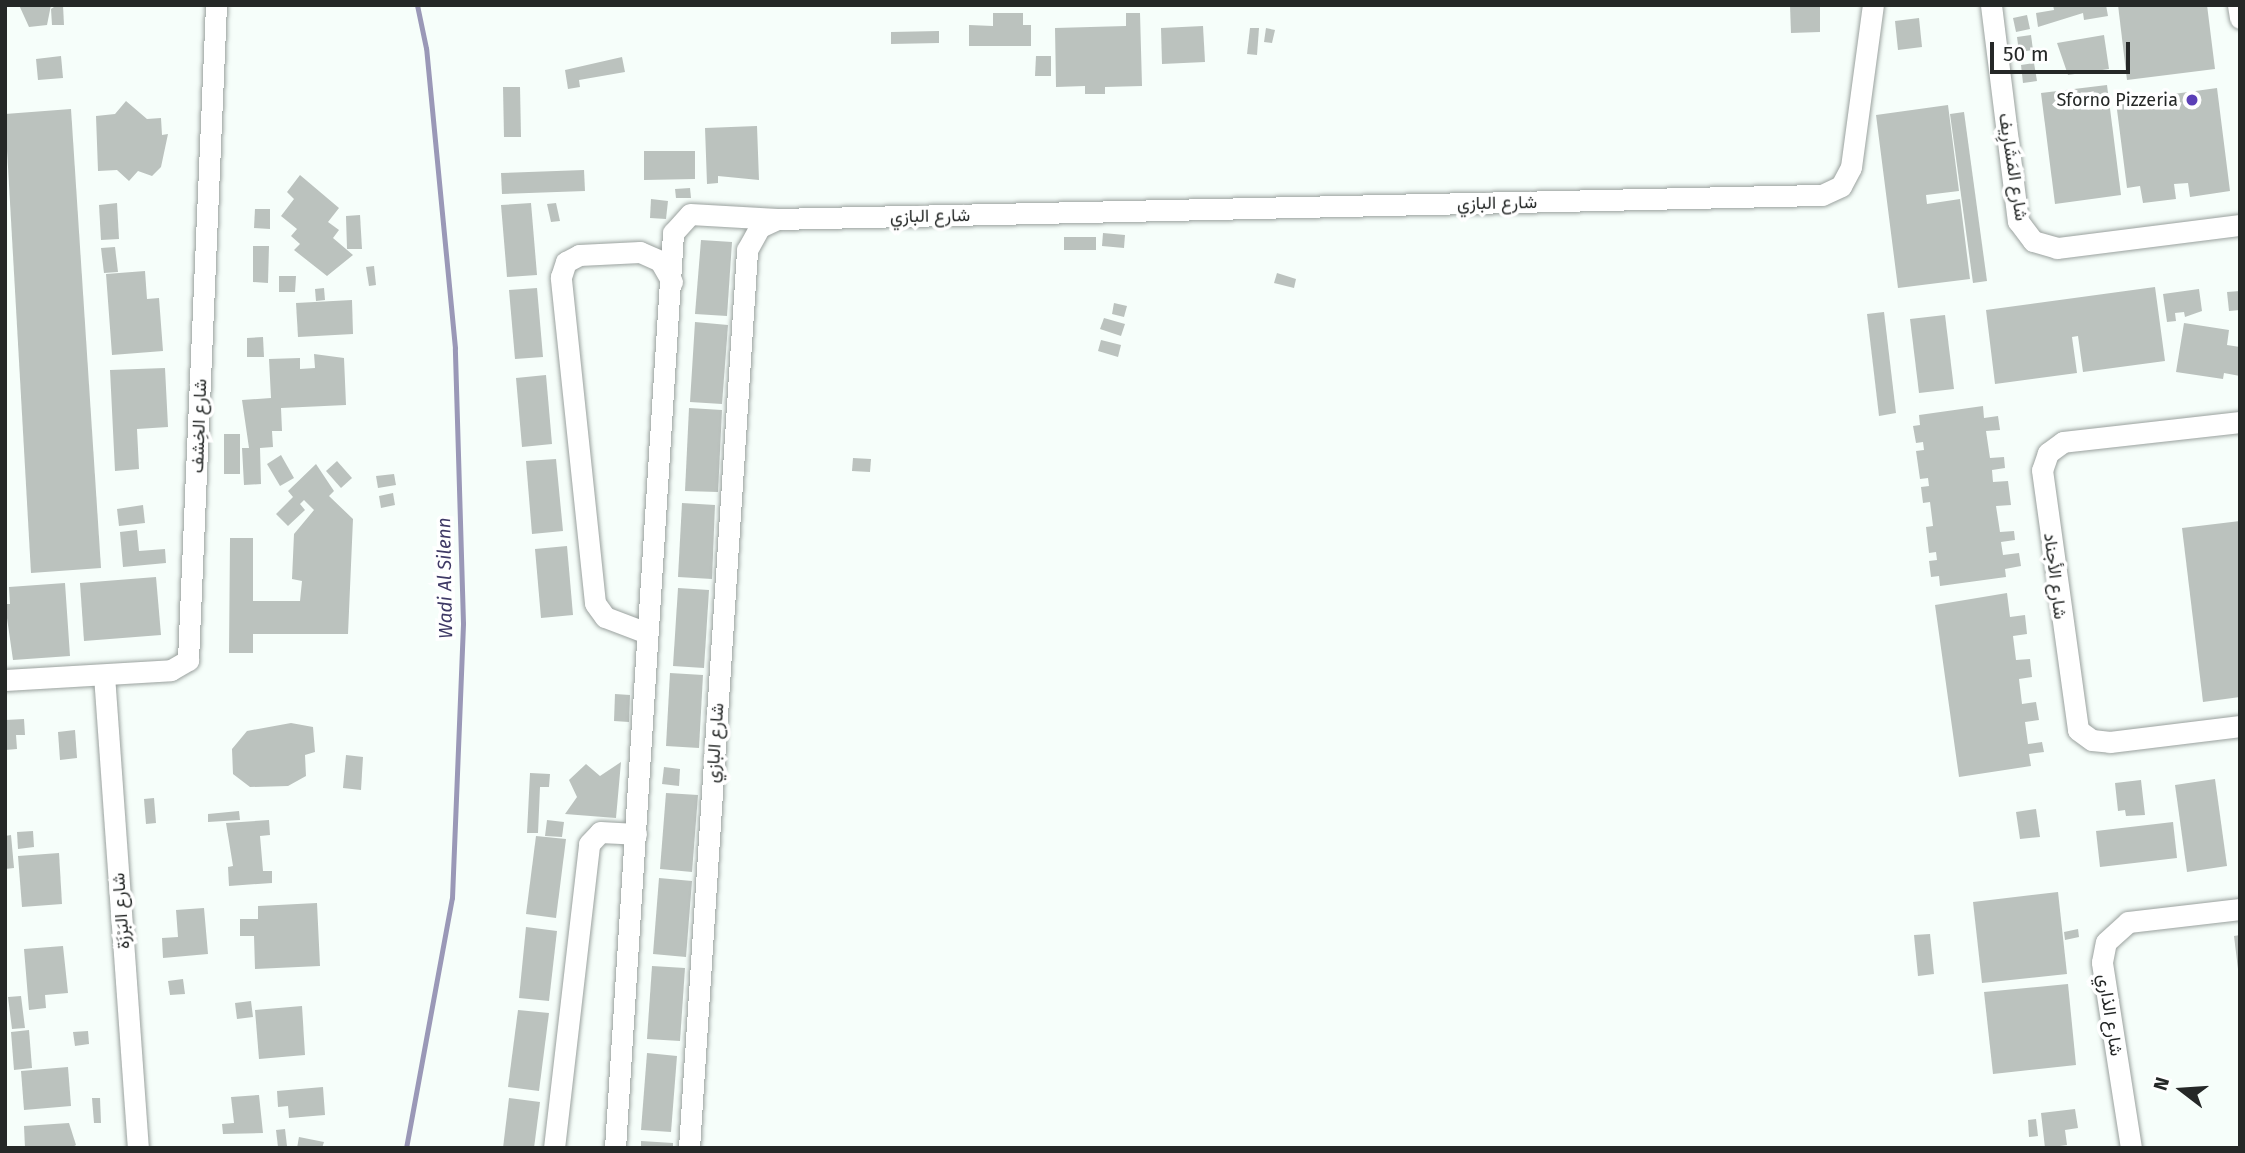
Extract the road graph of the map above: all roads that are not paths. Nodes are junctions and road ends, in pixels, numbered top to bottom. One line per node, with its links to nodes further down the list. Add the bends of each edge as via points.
1 (216, 5): 11 (street, شارع الخِشف, via 190,652 178,668)
2 (1872, 5): 6 (street, شارع البازي, via 1851,167 1841,186 1822,195)
3 (1991, 5): 7 (street, شارع المَشَارِيف, via 2018,220 2033,241 2057,248)
4 (2238, 5): 5 (street)
5 (2240, 18)
6 (776, 219): 8 (street, via 690,214 673,233); 19 (street, شارع البازي, via 761,227 747,250)
7 (2240, 225)
8 (672, 282): 10 (street); 10 (street, via 660,261 640,252 579,255 566,262 561,277 595,603 605,617)
9 (2240, 422): 13 (street, شارع الأجناد, via 2063,442 2048,453 2042,470 2078,730 2092,740 2110,742)
10 (647, 633): 14 (street)
11 (104, 675): 12 (street, شارع الخِشف); 16 (street, شارع البَرْزَة)
12 (5, 680)
13 (2240, 726)
14 (636, 834): 17 (street, via 600,832 589,844); 18 (street)
15 (2240, 909): 20 (street, شارع الذاري, via 2128,922 2106,942 2102,962)
16 (138, 1148)
17 (554, 1148)
18 (615, 1148)
19 (689, 1148)
20 (2131, 1148)

